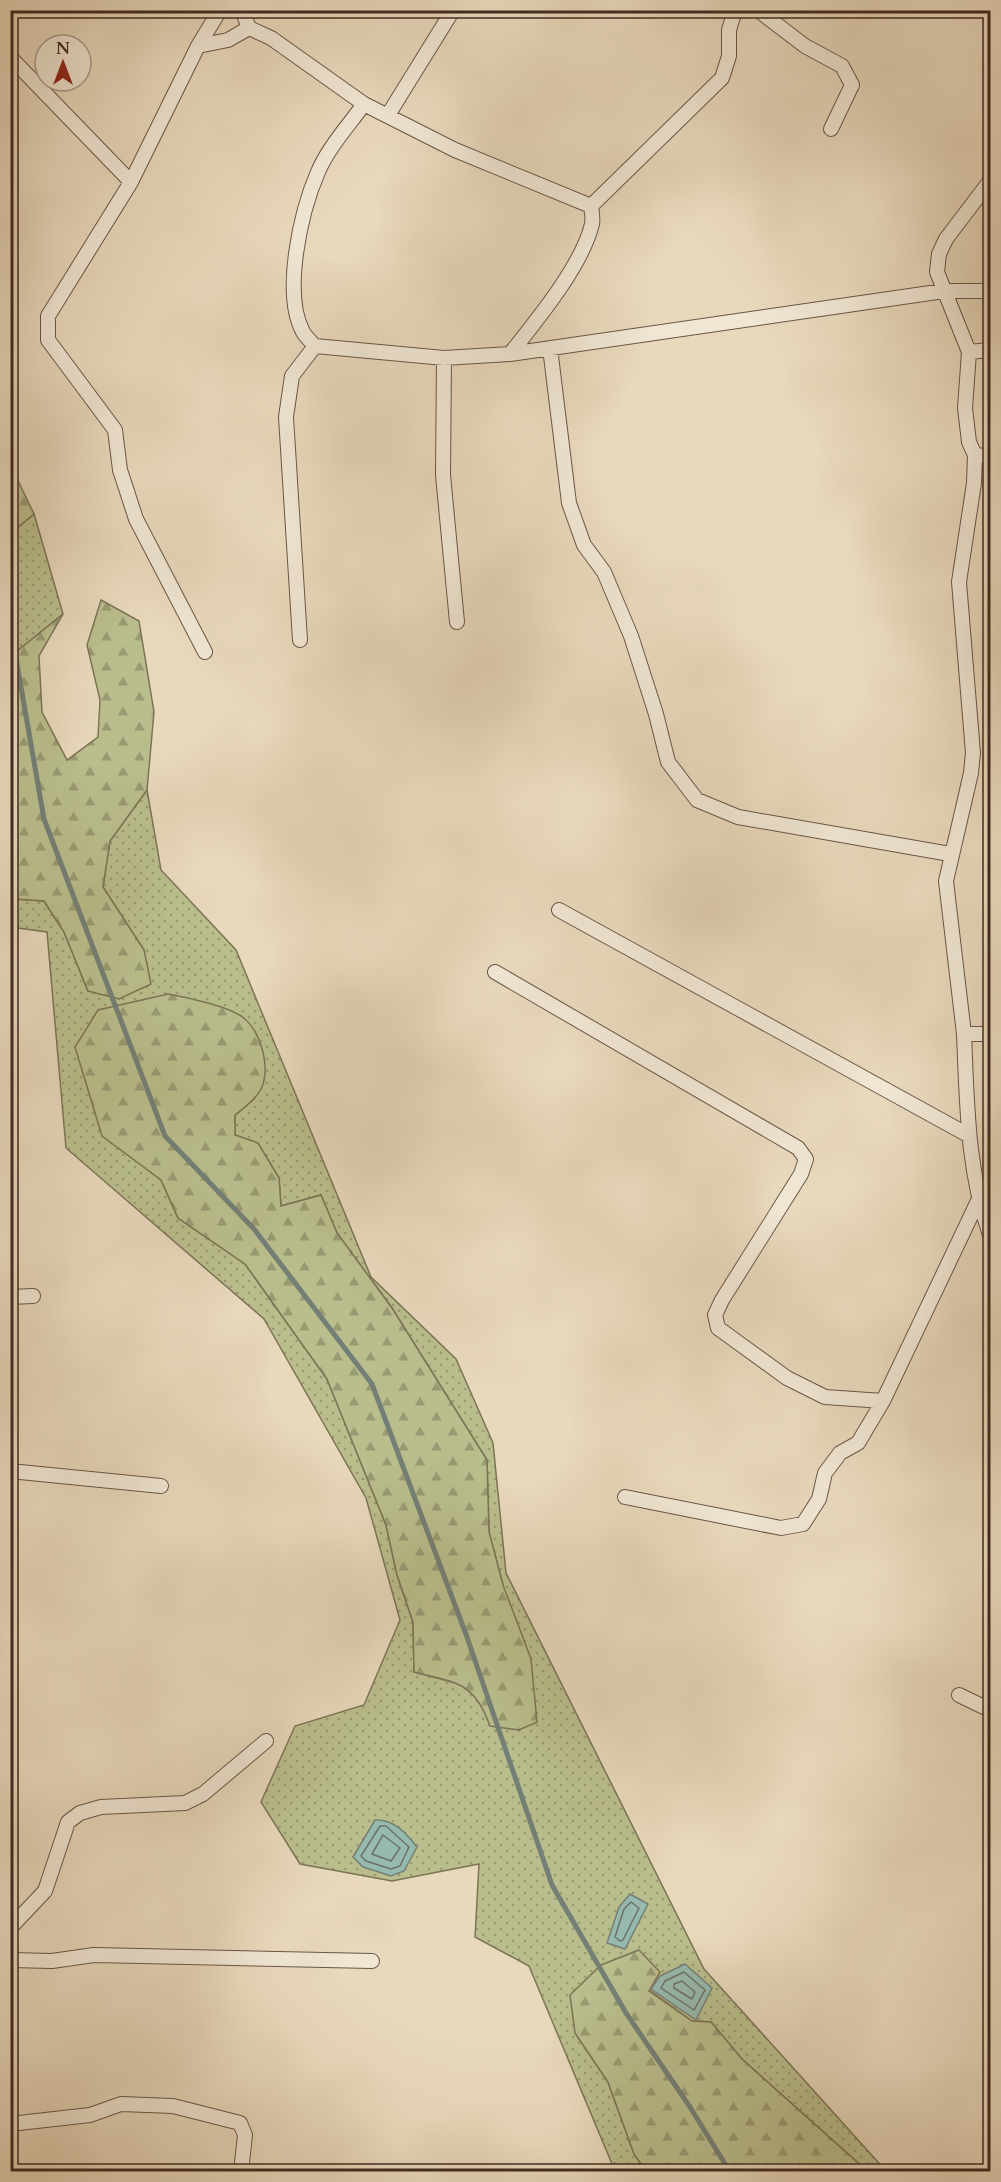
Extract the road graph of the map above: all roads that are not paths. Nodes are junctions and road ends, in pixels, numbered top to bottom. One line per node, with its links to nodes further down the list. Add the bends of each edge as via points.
1 (220, 10): 7 (street)
2 (242, 10): 6 (street)
3 (453, 10): 10 (street)
4 (735, 10): 14 (street, via 722,78)
5 (758, 10): 11 (street, via 805,46 842,66 850,76 852,85)
6 (249, 28): 7 (street, via 228,40); 9 (street, via 271,38)
7 (198, 46): 13 (street)
8 (10, 57): 13 (street)
9 (364, 104): 10 (street); 17 (street, via 318,170 302,220 295,303 303,334)
10 (388, 115): 14 (street, via 455,150)
11 (831, 129)
12 (990, 181): 15 (street, via 939,254 937,272)
13 (131, 182): 27 (street, via 48,316 48,340 115,430 120,470 136,519)
14 (591, 206): 21 (street, via 593,223 570,270)
15 (944, 291): 16 (street); 18 (street); 20 (street)
16 (990, 291)
17 (315, 346): 22 (street); 26 (street, via 292,376 286,417)
18 (550, 348): 21 (street); 28 (street, via 569,503 584,545 604,573 631,636 668,762 697,800 738,817)
19 (990, 350): 20 (street)
20 (969, 352): 23 (street, via 965,408 969,442)
21 (510, 354): 22 (street)
22 (444, 358): 25 (street, via 444,475)
23 (975, 455): 24 (street); 28 (street, via 959,582 973,753)
24 (990, 456)
25 (457, 622)
26 (300, 640)
27 (205, 652)
28 (950, 854): 31 (street, via 946,881)
29 (559, 910): 33 (street)
30 (495, 972): 38 (street, via 798,1148 806,1159 801,1174 722,1300 715,1315 718,1328 787,1378 825,1397)
31 (964, 1034): 32 (street); 33 (street)
32 (990, 1034)
33 (968, 1135): 34 (street)
34 (984, 1200): 35 (street); 38 (street)
35 (990, 1235)
36 (33, 1296): 37 (street)
37 (10, 1297)
38 (884, 1401): 41 (street, via 858,1443 840,1453 825,1473 819,1499 803,1524 781,1528)
39 (10, 1471): 40 (street)
40 (161, 1486)
41 (625, 1497)
42 (959, 1695): 43 (street)
43 (990, 1710)
44 (266, 1741): 45 (street, via 203,1794 185,1803 80,1813 68,1822 45,1891)
45 (10, 1928)
46 (10, 1960): 47 (street, via 52,1961 93,1955)
47 (372, 1961)
48 (10, 2124): 49 (street, via 90,2115 121,2104 172,2106 240,2123 245,2135)
49 (241, 2172)

